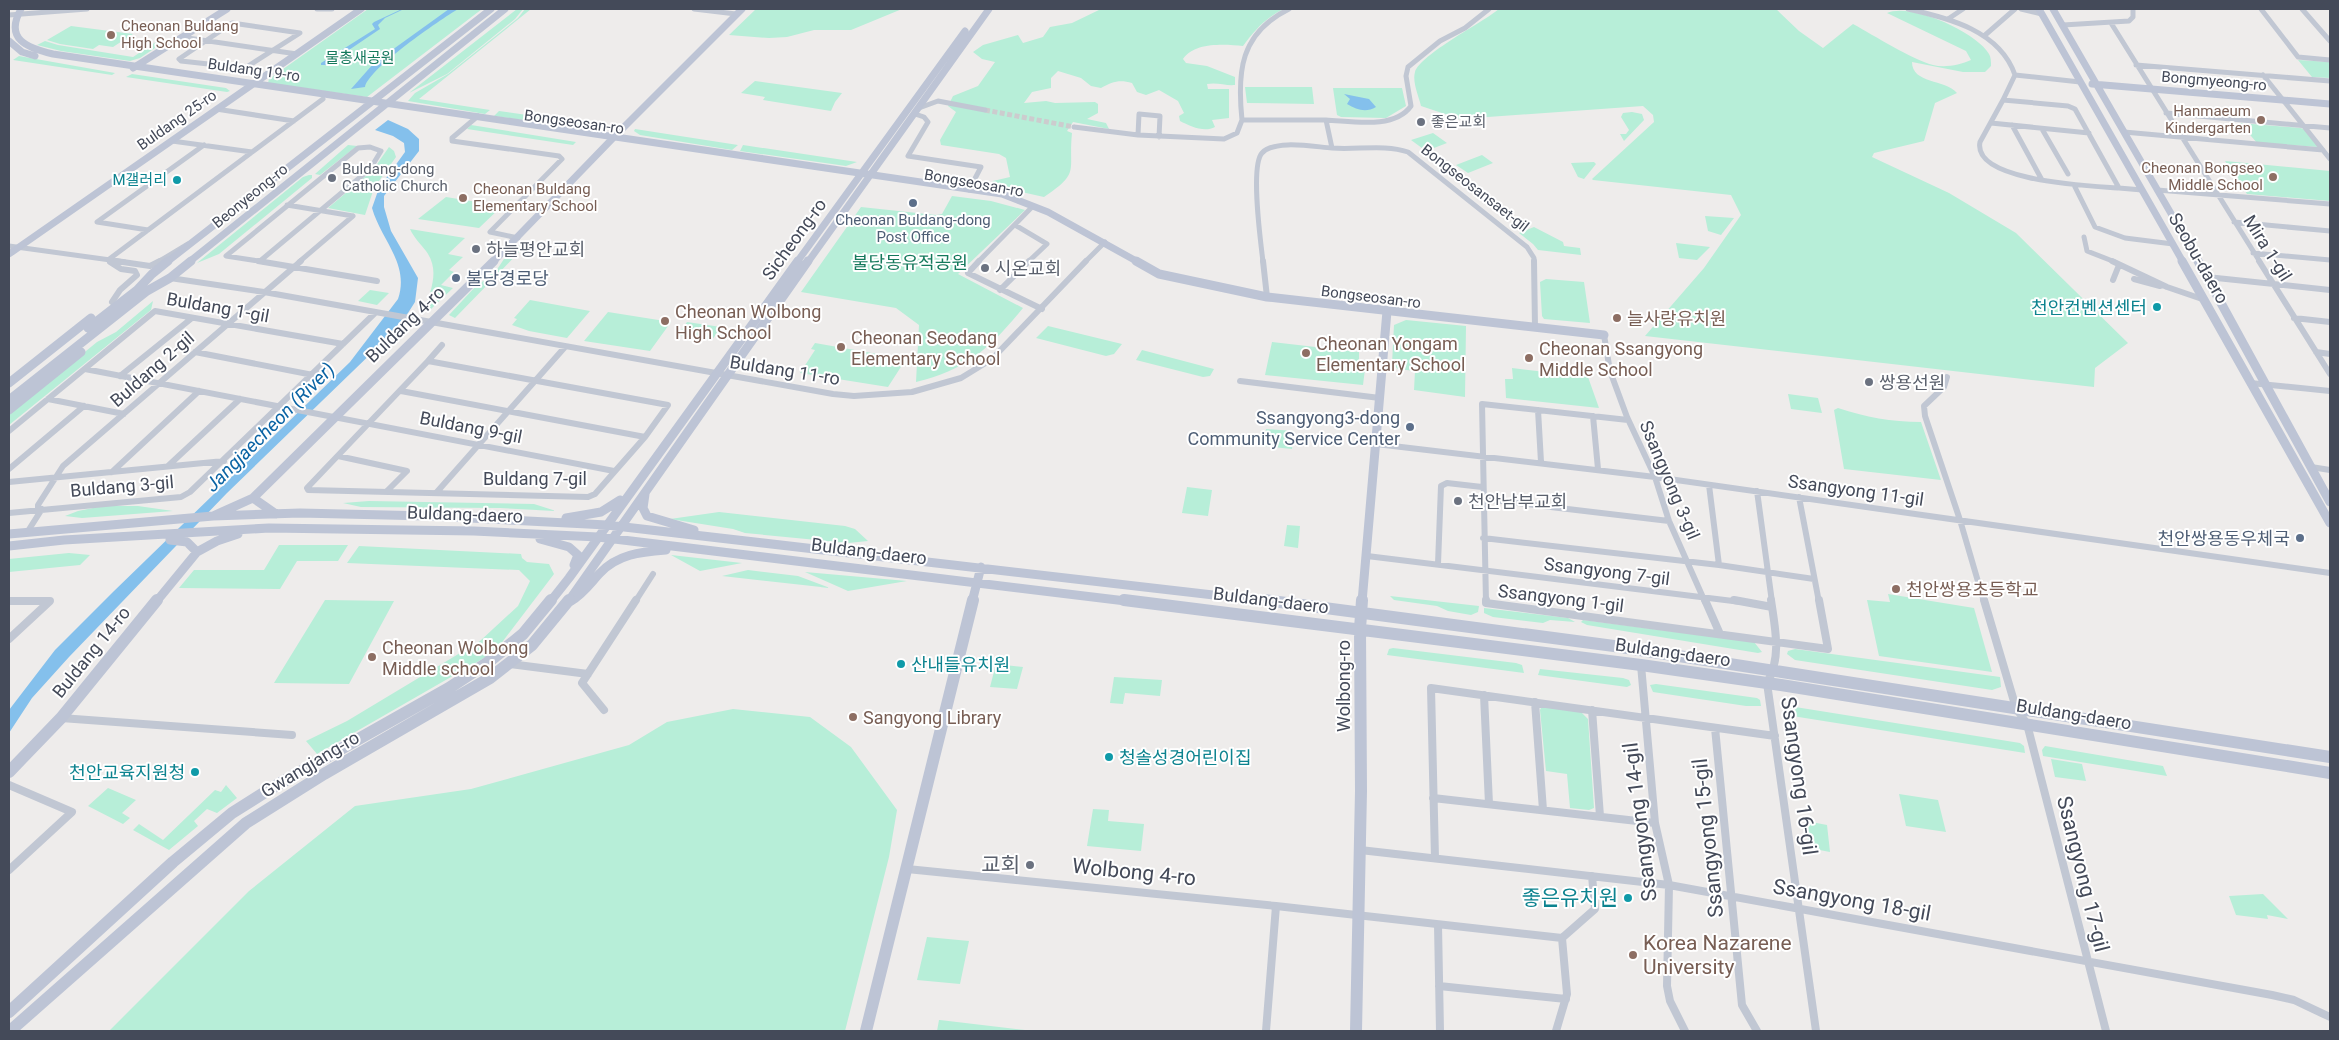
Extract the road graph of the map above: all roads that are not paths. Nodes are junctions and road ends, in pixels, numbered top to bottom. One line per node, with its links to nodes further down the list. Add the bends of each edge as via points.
1 (87, 9): 21 (street)
2 (227, 9): 29 (main road)
3 (317, 9): 4 (street)
4 (332, 9)
5 (361, 9): 34 (main road, Buldang 25-ro)
6 (491, 9): 50 (main road, Beonyeong-ro)
7 (505, 9): 52 (main road, Beonyeong-ro)
8 (694, 9): 24 (street)
9 (981, 9): 80 (main road, Sicheong-ro)
10 (989, 9): 45 (main road, Sicheong-ro)
11 (1289, 9): 58 (street, via 1274,17 1244,52 1239,86)
12 (1489, 9): 59 (street, via 1465,28 1440,41 1408,67 1406,76 1411,106 1404,115 1386,121)
13 (1908, 9): 25 (street)
14 (1963, 9): 25 (street)
15 (2015, 9): 28 (street)
16 (2021, 9): 22 (street)
17 (2054, 9): 27 (main road, Seobu-daero)
18 (2133, 9): 26 (street, via 2133,17 2129,21)
19 (2261, 9): 35 (street, via 2298,57)
20 (2302, 9): 32 (street)
21 (45, 10): 23 (street)
22 (2041, 11): 41 (main road, Seobu-daero)
23 (13, 12): 37 (main road, Buldang 19-ro, via 16,38 31,49)
24 (739, 12): 72 (main road, Buldang 4-ro)
25 (1948, 19): 28 (street)
26 (2111, 23): 27 (street); 36 (street, Mira 1-gil)
27 (2063, 25): 42 (main road, Seobu-daero)
28 (1984, 36): 38 (street, via 2008,58)
29 (181, 37): 30 (street); 37 (main road)
30 (205, 40): 33 (street); 33 (street, via 232,23 300,33); 33 (street, via 179,59 240,69 250,67)
31 (9, 41): 37 (main road, Buldang 19-ro, via 22,52 43,58)
32 (2330, 41)
33 (274, 50): 34 (street)
34 (297, 54): 43 (main road, Buldang 25-ro)
35 (2330, 60)
36 (2136, 65): 39 (street); 44 (street, Mira 1-gil)
37 (132, 69): 43 (main road, Buldang 19-ro)
38 (2015, 75): 41 (street); 47 (street)
39 (2262, 75): 40 (street); 49 (street)
40 (2330, 80)
41 (2080, 82): 42 (main road, Bongmyeong-ro); 85 (main road, Seobu-daero)
42 (2096, 85): 44 (main road, Bongmyeong-ro); 67 (main road, Seobu-daero)
43 (250, 86): 46 (main road, Buldang 19-ro); 50 (main road, Buldang 19-ro); 53 (main road, Buldang 25-ro)
44 (2151, 90): 49 (main road, Bongmyeong-ro); 56 (street, Mira 1-gil)
45 (928, 94): 48 (street); 55 (main road, Sicheong-ro)
46 (323, 99): 50 (main road, Buldang 19-ro); 60 (street)
47 (2003, 100): 61 (street); 68 (street, via 2068,106 2075,109)
48 (938, 101): 54 (street); 55 (street)
49 (2283, 101): 51 (main road, Bongmyeong-ro); 63 (street)
50 (372, 103): 52 (main road, Bongseosan-ro); 98 (main road, Beonyeong-ro)
51 (2330, 104)
52 (385, 105): 57 (main road, Bongseosan-ro); 112 (main road, Beonyeong-ro)
53 (216, 109): 60 (street); 73 (main road, Buldang 25-ro)
54 (985, 110)
55 (917, 111): 80 (main road, Sicheong-ro); 84 (street, Bongseosan-ro, via 928,122 908,156 981,167)
56 (2166, 113): 63 (street); 71 (street, Mira 1-gil)
57 (475, 119): 72 (main road, Bongseosan-ro); 97 (street, via 452,141 562,159 490,232)
58 (1242, 120): 59 (street); 70 (street, via 1236,136 1224,139)
59 (1326, 120): 75 (street)
60 (294, 121): 77 (street)
61 (1991, 123): 62 (street); 81 (street, via 1981,138 1979,147 1982,155 2000,169)
62 (2012, 125): 65 (street); 81 (street)
63 (2303, 126): 66 (street); 76 (street)
64 (1074, 127): 69 (street)
65 (2042, 128): 68 (street); 79 (street)
66 (2330, 128)
67 (2124, 132): 71 (street); 86 (main road, Seobu-daero)
68 (2088, 133): 83 (street)
69 (1138, 135): 70 (street); 70 (street, via 1139,114 1157,114 1160,116)
70 (1159, 137)
71 (2180, 137): 76 (street); 87 (street, Mira 1-gil)
72 (612, 139): 80 (main road, Bongseosan-ro); 97 (main road, Buldang 4-ro)
73 (172, 141): 74 (street); 102 (main road, Buldang 25-ro)
74 (204, 145): 77 (street); 94 (street, via 97,222)
75 (1332, 148): 121 (street, Bongseosansaet-gil, via 1277,147 1260,155 1256,163); 132 (street, Bongseosansaet-gil, via 1365,150 1392,147 1408,152 1520,239 1534,258)
76 (2323, 150): 78 (street)
77 (252, 152): 94 (street)
78 (2330, 159)
79 (2068, 174)
80 (864, 177): 84 (main road, Bongseosan-ro); 90 (main road, Bongseosan-ro, via 999,198); 142 (main road, Sicheong-ro); 145 (main road, Sicheong-ro)
81 (2042, 180): 82 (street)
82 (2074, 186): 83 (street); 100 (street, via 2095,228 2125,238)
83 (2119, 188): 85 (street)
84 (969, 190): 90 (main road, Bongseosan-ro, via 1002,194)
85 (2142, 190): 100 (main road, Seobu-daero)
86 (2157, 190): 87 (street); 111 (main road, Seobu-daero)
87 (2217, 195): 88 (street); 92 (street, Mira 1-gil)
88 (2330, 204)
89 (287, 205): 91 (street); 91 (street, via 358,148 381,150 370,169); 107 (street, via 226,256)
90 (1032, 207): 93 (street); 99 (main road, Bongseosan-ro)
91 (320, 210): 107 (street); 109 (street, Buldang 2-gil, via 353,216)
92 (2234, 222): 95 (street); 103 (street, Mira 1-gil)
93 (1015, 225): 118 (street, via 1047,244); 118 (street, via 968,273)
94 (148, 230): 105 (street)
95 (2330, 231)
96 (2084, 237): 108 (street, via 2087,251)
97 (518, 238): 131 (main road, Buldang 4-ro)
98 (196, 241): 105 (street, via 150,266); 110 (main road, Beonyeong-ro)
99 (1104, 244): 121 (main road, Bongseosan-ro, via 1159,274); 124 (street, Buldang 11-ro); 125 (main road, Bongseosan-ro, via 1156,276 1184,284 1267,299)
100 (2172, 244): 122 (main road, Seobu-daero)
101 (9, 246): 102 (street)
102 (19, 247): 104 (main road, Buldang 25-ro); 105 (street)
103 (2253, 253): 106 (street); 116 (street, Mira 1-gil)
104 (9, 254)
105 (108, 260): 123 (street, via 135,271 137,275)
106 (2330, 260)
107 (260, 261): 109 (street)
108 (2119, 265): 113 (street); 117 (street)
109 (294, 267): 115 (street); 120 (street, Buldang 2-gil)
110 (152, 274): 123 (main road); 157 (main road, Beonyeong-ro, via 137,290)
111 (2207, 277): 116 (street); 153 (main road, Seobu-daero)
112 (170, 278): 120 (street); 161 (main road, Beonyeong-ro, via 147,291); 164 (main road)
113 (2114, 280)
114 (2134, 280): 117 (street)
115 (376, 281)
116 (2273, 284): 119 (street); 128 (street, Mira 1-gil)
117 (2168, 288): 122 (street)
118 (1000, 290): 124 (street)
119 (2330, 290)
120 (264, 292): 126 (street); 130 (street, Buldang 2-gil)
121 (1267, 296): 125 (main road, Bongseosan-ro)
122 (2205, 300): 151 (main road, Seobu-daero)
123 (112, 302): 150 (main road)
124 (1042, 309): 145 (street, Buldang 11-ro, via 992,359 976,370 961,378 912,392 854,396)
125 (1387, 312): 132 (main road, Bongseosan-ro); 133 (main road, Bongseosan-ro); 158 (main road, Wolbong-ro)
126 (378, 313): 131 (street, Buldang 11-ro); 134 (street, Buldang 3-gil)
127 (192, 318): 130 (street, Buldang 1-gil); 141 (street, Buldang 1-gil, via 155,311); 146 (street)
128 (2294, 318): 129 (street); 138 (street, Mira 1-gil)
129 (2330, 322)
130 (229, 323): 134 (street, Buldang 1-gil); 137 (street, Buldang 2-gil)
131 (429, 323): 136 (street, Buldang 11-ro); 168 (main road, Buldang 4-ro)
132 (1535, 327): 133 (main road, Bongseosan-ro)
133 (1604, 336): 170 (street, Ssangyong 3-gil, via 1610,371)
134 (344, 344): 144 (street, Buldang 3-gil)
135 (442, 345): 140 (street)
136 (565, 347): 142 (street, Buldang 11-ro); 148 (street)
137 (195, 352): 144 (street); 152 (street, Buldang 2-gil)
138 (2316, 352): 139 (street); 143 (street, Mira 1-gil)
139 (2330, 354)
140 (428, 361): 148 (street); 155 (street)
141 (85, 369): 146 (street); 159 (street, Buldang 1-gil)
142 (716, 374): 145 (street, Buldang 11-ro); 192 (main road, Sicheong-ro)
143 (2330, 374)
144 (313, 375): 163 (street, Buldang 3-gil)
145 (727, 375): 193 (main road, Sicheong-ro)
146 (120, 376): 152 (street)
147 (1947, 377): 205 (street, via 1944,388 1924,406)
148 (535, 380): 166 (street); 173 (street, Buldang 7-gil, via 668,405)
149 (1240, 381): 158 (street)
150 (9, 383)
151 (2250, 383): 153 (street); 208 (main road, Seobu-daero)
152 (158, 384): 154 (street); 167 (street, Buldang 2-gil)
153 (2266, 385): 156 (street); 181 (main road, Seobu-daero)
154 (198, 391): 160 (street); 185 (street)
155 (401, 391): 166 (street); 171 (street)
156 (2330, 391)
157 (9, 392)
158 (1380, 398): 175 (main road, Wolbong-ro)
159 (48, 399): 162 (street); 172 (street, Buldang 1-gil)
160 (240, 399): 163 (street); 180 (street)
161 (9, 400)
162 (84, 406): 167 (street); 182 (street)
163 (281, 406): 168 (street, Buldang 9-gil); 178 (street, Buldang 3-gil)
164 (9, 410)
165 (1538, 410): 169 (street); 177 (street, Ssangyong 1-gil, via 1482,404); 179 (street)
166 (507, 411): 173 (street); 174 (street)
167 (124, 414): 188 (street, Buldang 2-gil, via 63,466)
168 (334, 416): 171 (street, Buldang 9-gil); 198 (main road, Buldang 4-ro)
169 (1593, 416): 170 (street); 183 (street)
170 (1628, 420): 187 (street, Ssangyong 3-gil)
171 (369, 424): 174 (street, Buldang 9-gil); 176 (street)
172 (9, 431)
173 (645, 437): 186 (street, Buldang 7-gil)
174 (480, 443): 186 (street, Buldang 9-gil); 196 (street)
175 (1376, 444): 177 (street, Ssangyong 11-gil); 223 (main road, Wolbong-ro)
176 (338, 456): 194 (street, via 406,471); 194 (street, Buldang 7-gil, via 308,490)
177 (1483, 456): 179 (street, Ssangyong 11-gil); 191 (street, Ssangyong 1-gil)
178 (224, 461): 180 (street); 201 (street, Buldang 3-gil, via 181,497)
179 (1541, 462): 183 (street, Ssangyong 11-gil)
180 (168, 466): 185 (street)
181 (2311, 467): 184 (street); 200 (main road, Seobu-daero)
182 (9, 469)
183 (1598, 469): 187 (street, Ssangyong 11-gil)
184 (2330, 470)
185 (112, 472): 188 (street)
186 (614, 472): 196 (street, Buldang 7-gil, via 595,494 588,497)
187 (1654, 477): 190 (street, Ssangyong 11-gil); 207 (street, Ssangyong 3-gil)
188 (57, 478): 189 (street); 201 (street, Buldang 2-gil, via 38,506)
189 (9, 482)
190 (1709, 485): 195 (street, Ssangyong 11-gil); 226 (street)
191 (1482, 486): 199 (street, Ssangyong 1-gil); 225 (street, via 1447,483 1441,486)
192 (634, 488): 206 (main road, via 609,510); 209 (main road, Sicheong-ro)
193 (646, 490): 210 (main road, Sicheong-ro); 216 (main road, via 642,504 647,516)
194 (387, 491): 196 (street, Buldang 7-gil)
195 (1757, 492): 197 (street, Ssangyong 11-gil); 229 (street, Ssangyong 16-gil)
196 (436, 493)
197 (1799, 497): 205 (street, Ssangyong 11-gil); 233 (street)
198 (252, 498): 203 (main road); 204 (main road)
199 (1482, 499): 207 (street); 218 (street, Ssangyong 1-gil)
200 (2330, 502)
201 (40, 509): 202 (street); 212 (street, Buldang 2-gil)
202 (9, 513)
203 (276, 514): 204 (main road, Buldang-daero); 206 (main road, Buldang-daero)
204 (213, 516): 212 (main road, Buldang-daero)
205 (1960, 520): 230 (street, Ssangyong 11-gil); 250 (street)
206 (549, 521): 209 (main road, Buldang-daero)
207 (1669, 521): 224 (street, Ssangyong 3-gil)
208 (2330, 523)
209 (607, 525): 210 (main road, Buldang-daero); 217 (main road, Sicheong-ro)
210 (621, 526): 216 (main road, Buldang-daero); 219 (main road, Gwangjang-ro)
211 (263, 528): 213 (main road, Buldang-daero); 215 (main road, Buldang-daero); 222 (main road, via 217,540)
212 (28, 531): 214 (main road)
213 (516, 533): 217 (main road, Buldang-daero); 232 (main road, via 569,547 578,555)
214 (9, 534)
215 (145, 535): 220 (main road); 222 (main road, via 187,542)
216 (711, 537): 227 (main road, Buldang-daero)
217 (598, 538): 219 (main road, Buldang-daero); 232 (main road, Gwangjang-ro)
218 (1483, 538): 224 (street); 228 (street, Ssangyong 1-gil)
219 (612, 539): 221 (main road, Buldang-daero); 237 (main road, Gwangjang-ro)
220 (9, 546)
221 (688, 548): 234 (main road, Buldang-daero); 237 (main road, via 625,555 603,570 585,593)
222 (197, 552): 254 (main road, Buldang 14-ro)
223 (1367, 556): 225 (street, Ssangyong 7-gil); 239 (main road, Wolbong-ro)
224 (1689, 563): 226 (street); 235 (street, Ssangyong 3-gil)
225 (1438, 564): 228 (street, Ssangyong 7-gil)
226 (1719, 565): 229 (street)
227 (981, 567): 234 (main road); 239 (main road, Buldang-daero)
228 (1484, 570): 235 (street, Ssangyong 7-gil); 241 (street, Ssangyong 1-gil, via 1486,603)
229 (1768, 573): 233 (street); 238 (street, Ssangyong 16-gil)
230 (2330, 573)
231 (653, 574): 246 (street)
232 (570, 578): 283 (main road, Gwangjang-ro, via 523,634 487,663 232,813 173,862)
233 (1814, 579): 243 (street, Ssangyong 1-gil, via 1828,649)
234 (978, 582): 240 (main road, Buldang-daero); 270 (main road)
235 (1704, 598): 238 (street, Ssangyong 7-gil); 241 (street, Ssangyong 3-gil)
236 (9, 601): 242 (street, via 50,601)
237 (568, 602): 244 (main road, Gwangjang-ro, via 532,645)
238 (1772, 607): 243 (street, Ssangyong 16-gil)
239 (1362, 612): 240 (main road, Wolbong-ro); 247 (main road, Buldang-daero)
240 (1360, 629): 245 (main road, Buldang-daero); 268 (main road, Wolbong-ro)
241 (1720, 634): 243 (street, Ssangyong 1-gil)
242 (9, 639)
243 (1777, 642): 247 (street, Ssangyong 16-gil)
244 (510, 664): 246 (street); 285 (main road, Gwangjang-ro, via 246,823)
245 (1641, 665): 247 (main road, Buldang-daero); 253 (street, Ssangyong 14-gil)
246 (588, 674): 251 (street, via 582,683)
247 (1772, 676): 250 (main road, Buldang-daero); 255 (main road, Buldang-daero); 258 (street, Ssangyong 16-gil)
248 (1484, 695): 249 (street); 263 (street, via 1431,688); 264 (street)
249 (1535, 702): 252 (street); 265 (street)
250 (2016, 708): 255 (street); 259 (main road, Buldang-daero)
251 (604, 710)
252 (1592, 710): 253 (street); 266 (street)
253 (1646, 717): 256 (street); 267 (street, Ssangyong 14-gil)
254 (61, 718): 257 (street); 260 (main road, Buldang 14-ro)
255 (2027, 724): 261 (main road, Buldang-daero); 280 (street, Ssangyong 17-gil)
256 (1714, 728): 258 (street); 274 (street, Ssangyong 15-gil)
257 (292, 735)
258 (1774, 736): 276 (street, Ssangyong 16-gil)
259 (2330, 757)
260 (9, 772)
261 (2330, 773)
262 (9, 785): 271 (street, via 72,812)
263 (1433, 798): 264 (street); 269 (street)
264 (1489, 804): 265 (street)
265 (1543, 810): 266 (street)
266 (1600, 816): 267 (street)
267 (1655, 823): 273 (street, Ssangyong 14-gil)
268 (1360, 850): 269 (street, Ssangyong 18-gil); 277 (main road, Wolbong-ro)
269 (1435, 858): 272 (street, Ssangyong 18-gil)
270 (907, 869): 275 (street, Wolbong 4-ro); 286 (main road)
271 (9, 870)
272 (1592, 876): 273 (street, Ssangyong 18-gil); 279 (street, via 1595,910)
273 (1669, 885): 274 (street, Ssangyong 18-gil); 291 (street, Ssangyong 14-gil, via 1667,986 1670,1001)
274 (1731, 897): 276 (street, Ssangyong 18-gil); 292 (street, Ssangyong 15-gil, via 1742,1005)
275 (1276, 906): 277 (street, Wolbong 4-ro); 287 (street)
276 (1798, 909): 280 (street, Ssangyong 18-gil); 293 (street, Ssangyong 16-gil)
277 (1357, 915): 278 (street, Wolbong 4-ro); 288 (main road, Wolbong-ro)
278 (1438, 924): 279 (street, Wolbong 4-ro); 281 (street)
279 (1562, 938): 282 (street)
280 (2087, 961): 284 (street, Ssangyong 18-gil, via 2294,1000); 294 (street, Ssangyong 17-gil)
281 (1439, 986): 282 (street); 289 (street)
282 (1566, 999): 290 (street)
283 (9, 1012)
284 (2330, 1017)
285 (10, 1031)
286 (866, 1031)
287 (1266, 1031)
288 (1356, 1031)
289 (1440, 1031)
290 (1556, 1031)
291 (1685, 1031)
292 (1757, 1031)
293 (1816, 1031)
294 (2106, 1031)

